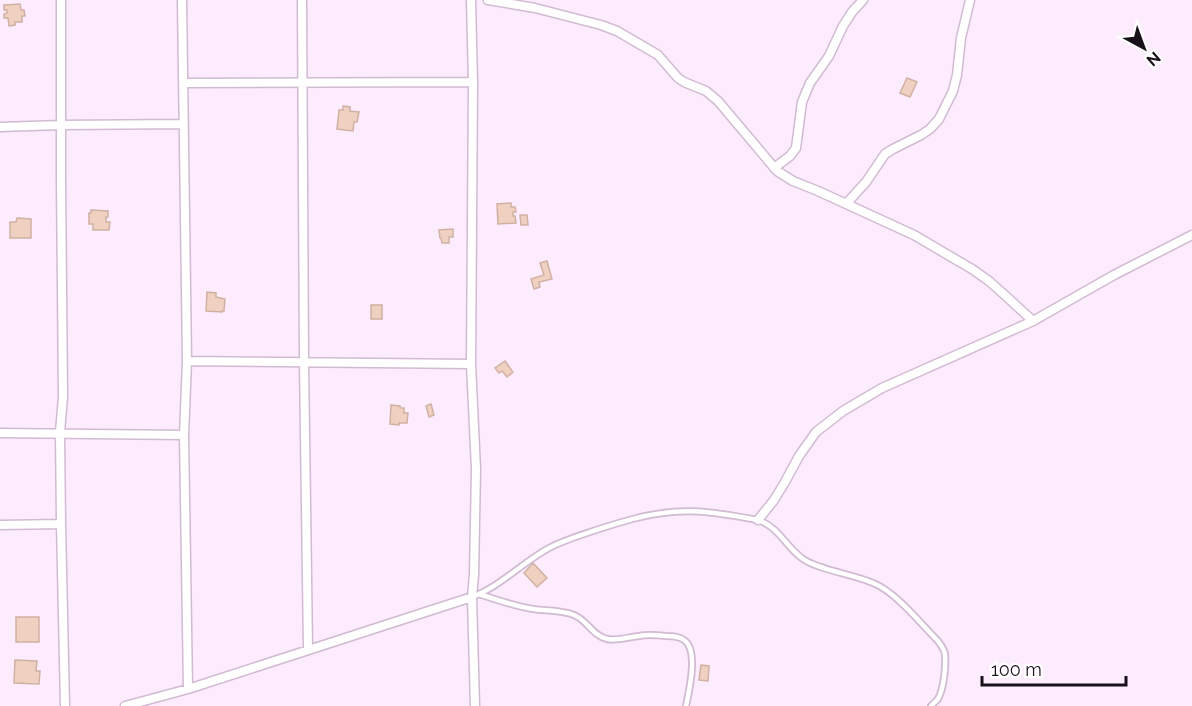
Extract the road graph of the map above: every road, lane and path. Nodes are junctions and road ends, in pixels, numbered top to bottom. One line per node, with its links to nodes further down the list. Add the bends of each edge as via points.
1 (62, 0): 12 (street)
2 (182, 0): 10 (street)
3 (302, 0): 8 (street)
4 (471, 0): 9 (street)
5 (488, 0): 14 (street, via 601,25 653,52 678,78 718,101)
6 (863, 0): 14 (street, via 810,83 802,102 796,148)
7 (970, 0): 15 (street, via 953,91 939,119 921,135 885,154)
8 (301, 82): 9 (street); 10 (street); 19 (street)
9 (473, 82): 20 (street)
10 (183, 83): 11 (street)
11 (183, 124): 12 (street); 18 (street)
12 (61, 125): 13 (street); 21 (street)
13 (0, 127)
14 (774, 168): 15 (street, via 793,181)
15 (846, 204): 17 (street, via 914,235 972,269)
16 (1192, 235): 17 (street)
17 (1033, 321): 24 (street, via 882,388 843,411 816,432)
18 (187, 361): 19 (street); 23 (street)
19 (304, 362): 20 (street); 28 (street)
20 (471, 364): 27 (street)
21 (60, 432): 22 (street); 23 (street); 25 (street)
22 (0, 433)
23 (184, 435): 29 (street)
24 (758, 520): 27 (lane, via 705,513 643,516 551,547); 34 (lane, via 774,529 804,560 874,583 888,592 943,646 942,688)
25 (61, 524): 26 (street); 30 (street)
26 (0, 525)
27 (476, 595): 28 (street); 32 (street); 33 (lane, via 567,612 584,620 606,639 652,635 685,640 690,646 692,666)
28 (308, 649): 29 (street)
29 (188, 689): 31 (street)
30 (65, 706)
31 (125, 706)
32 (475, 706)
33 (686, 706)
34 (931, 706)

